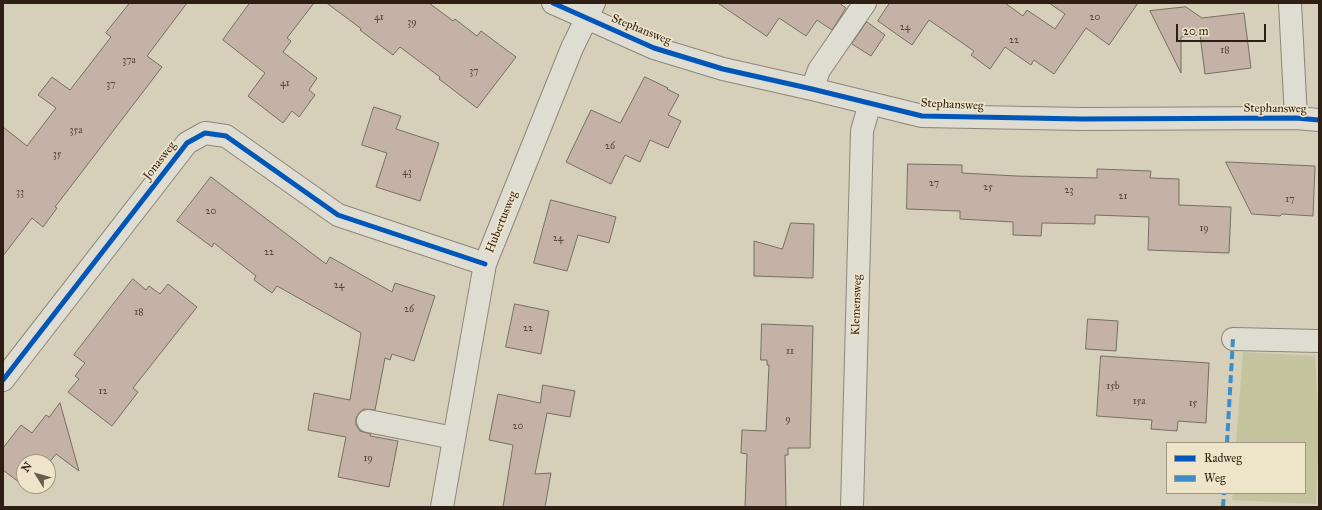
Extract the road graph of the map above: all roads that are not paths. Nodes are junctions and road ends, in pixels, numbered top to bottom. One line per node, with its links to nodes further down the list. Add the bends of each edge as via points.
1 (553, 3): 4 (street, Stephansweg)
2 (865, 3): 5 (street, via 819,70)
3 (1290, 3): 7 (street, Stephansweg)
4 (590, 10): 5 (street, Stephansweg, via 654,48 723,69); 9 (street, Hubertusweg, via 572,48)
5 (812, 89): 6 (street, Stephansweg)
6 (870, 103): 7 (street, Stephansweg, via 922,116 1082,120); 16 (street, Klemensweg, via 862,131)
7 (1296, 118): 8 (street, Stephansweg)
8 (1319, 120)
9 (485, 264): 12 (street, Jonasweg, via 338,215 226,136 205,133 187,143); 14 (street, Hubertusweg)
10 (1233, 339): 11 (street)
11 (1319, 341)
12 (3, 380)
13 (368, 421): 14 (street)
14 (454, 438): 15 (street, Hubertusweg)
15 (442, 507)
16 (852, 507)

